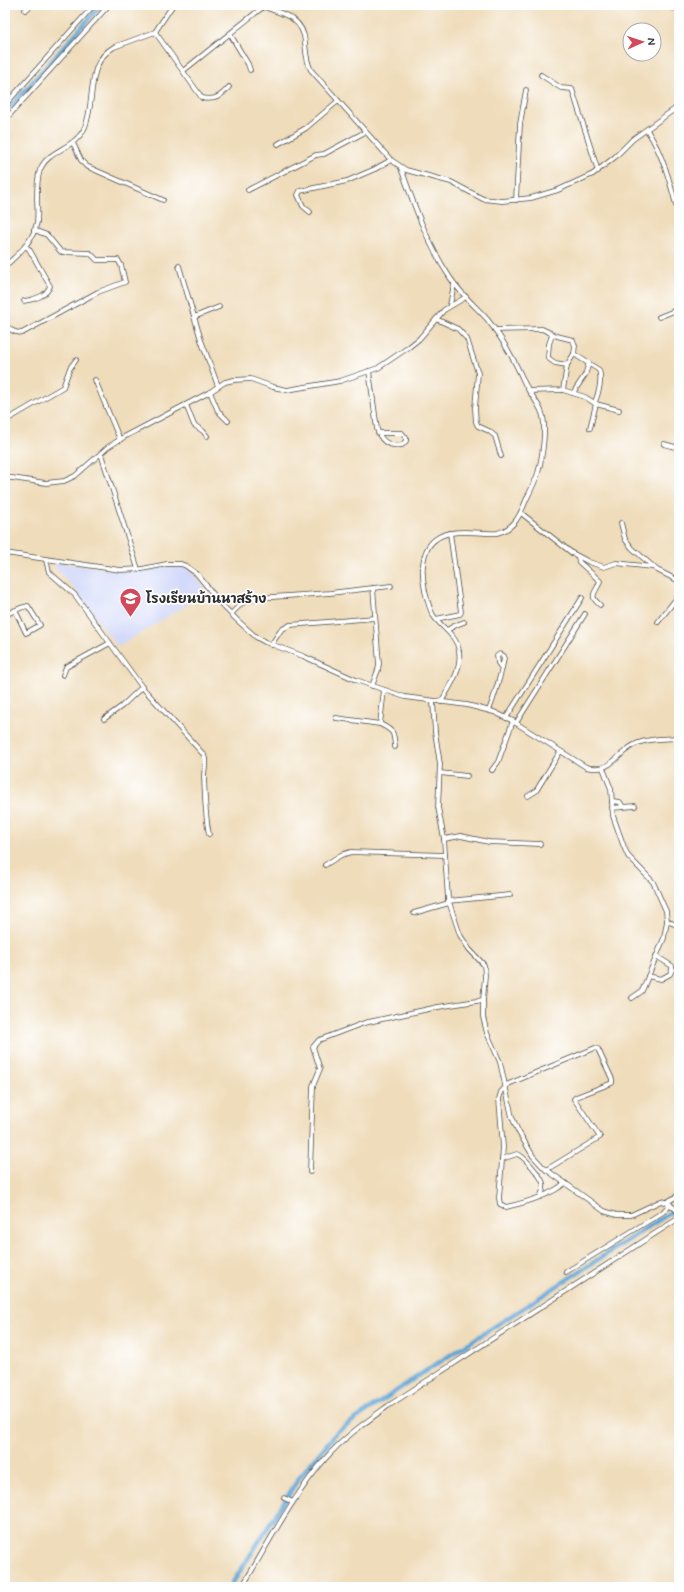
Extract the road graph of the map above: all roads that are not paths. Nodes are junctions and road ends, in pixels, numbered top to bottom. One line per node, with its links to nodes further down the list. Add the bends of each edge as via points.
1 (32, 5): 8 (street)
2 (94, 5): 17 (street)
3 (109, 5): 19 (street)
4 (173, 5): 9 (street)
5 (656, 5): 7 (street)
6 (261, 6): 10 (street); 16 (street, via 291,17 301,27 311,70)
7 (679, 9)
8 (25, 10)
9 (155, 32): 12 (street); 22 (street, via 114,47 100,58 94,76 88,120 81,136)
10 (230, 34): 11 (street); 12 (street)
11 (250, 70)
12 (183, 71): 14 (street, via 202,98 215,98)
13 (541, 75): 26 (street, via 561,88 572,89)
14 (229, 87)
15 (526, 90): 29 (street, via 520,124)
16 (338, 101): 21 (street); 23 (street, via 306,128)
17 (5, 105)
18 (679, 106): 20 (street)
19 (5, 120)
20 (647, 130): 26 (street, via 633,139); 31 (street, via 665,166)
21 (365, 132): 24 (street); 27 (street)
22 (73, 143): 28 (street, via 86,166); 32 (street, via 47,159 40,169 37,222)
23 (278, 144)
24 (391, 160): 25 (street); 30 (street, via 347,181 300,191 298,195 303,206)
25 (401, 168): 29 (street, via 451,182 483,200); 36 (street, via 420,218 440,261)
26 (598, 171): 29 (street, via 542,196)
27 (248, 190)
28 (163, 200)
29 (516, 200)
30 (310, 212)
31 (679, 216)
32 (34, 230): 33 (street); 45 (street, via 47,235 61,252 90,253 97,260 118,260 125,282 98,292 22,333 10,330)
33 (25, 246): 34 (street); 38 (street, via 50,286 35,299)
34 (5, 266)
35 (178, 266): 42 (street)
36 (454, 283): 37 (street); 39 (street)
37 (466, 297): 39 (street); 46 (street)
38 (24, 301)
39 (450, 305): 44 (street)
40 (219, 307): 42 (street)
41 (679, 309): 43 (street)
42 (194, 317): 54 (street)
43 (659, 317)
44 (436, 319): 52 (street, via 409,347 385,364); 71 (street, via 458,329 466,339 478,373 476,422 478,426 495,436)
45 (5, 323)
46 (495, 330): 47 (street, via 542,329); 56 (street, via 513,357)
47 (552, 335): 48 (street, via 573,340); 51 (street, via 548,358 555,363)
48 (574, 354): 50 (street); 51 (street)
49 (76, 360): 62 (street, via 63,386)
50 (589, 363): 58 (street, via 585,375); 59 (street, via 598,368 600,373)
51 (567, 365): 55 (street)
52 (368, 371): 54 (street, via 340,381 287,390 243,378); 65 (street)
53 (94, 380): 67 (street)
54 (218, 386): 57 (street)
55 (563, 390): 56 (street); 58 (street)
56 (529, 391): 73 (street, via 543,415 544,431 538,473)
57 (210, 392): 60 (street); 63 (street, via 218,411)
58 (573, 393): 59 (street)
59 (595, 403): 61 (street); 64 (street)
60 (186, 405): 66 (street, via 194,425); 67 (street)
61 (619, 410)
62 (5, 421)
63 (228, 422)
64 (590, 428)
65 (378, 433): 65 (street, via 402,433 406,441 402,444 388,444)
66 (207, 436)
67 (120, 440): 70 (street)
68 (664, 444): 69 (street)
69 (679, 448)
70 (101, 454): 72 (street, via 75,476 64,481 37,482); 80 (street)
71 (501, 456)
72 (5, 477)
73 (520, 513): 75 (street, via 511,527 503,532); 77 (street)
74 (621, 523): 79 (street, via 628,544)
75 (450, 533): 92 (street, via 429,546 422,562 427,598); 92 (street, via 461,612)
76 (5, 554): 78 (street)
77 (578, 557): 79 (street, via 604,567 616,563); 86 (street, via 579,562 600,580 593,596 594,601)
78 (46, 560): 80 (street, via 120,570); 96 (street, via 49,572 75,595)
79 (652, 567): 81 (street)
80 (138, 569): 88 (street, via 167,564 186,566 197,574)
81 (679, 581)
82 (391, 586): 83 (street)
83 (373, 588): 88 (street, via 253,599 243,602); 91 (street)
84 (679, 595): 94 (street)
85 (582, 598): 107 (street)
86 (600, 605)
87 (15, 610): 87 (street, via 28,606 40,625 26,633); 90 (street)
88 (231, 614): 97 (street, via 256,637)
89 (585, 614): 109 (street)
90 (5, 615)
91 (375, 618): 97 (street, via 290,625 281,630); 100 (street, via 379,664)
92 (436, 619): 95 (street)
93 (464, 622): 95 (street)
94 (658, 622)
95 (447, 630): 104 (street, via 458,646 459,665 454,680)
96 (110, 643): 99 (street, via 68,666 64,669); 101 (street)
97 (271, 645): 100 (street)
98 (502, 669): 105 (street)
99 (63, 675)
100 (372, 686): 102 (street)
101 (142, 687): 108 (street); 124 (street, via 205,757)
102 (384, 690): 103 (street); 110 (street)
103 (433, 702): 104 (street); 117 (street)
104 (441, 702): 105 (street)
105 (489, 710): 107 (street)
106 (336, 718): 110 (street)
107 (506, 718): 109 (street)
108 (104, 719)
109 (514, 722): 114 (street); 116 (street, via 498,762)
110 (380, 724): 113 (street, via 393,732)
111 (678, 738): 112 (street); 115 (street, via 638,743)
112 (679, 744)
113 (395, 747)
114 (560, 752): 115 (street, via 586,767); 119 (street, via 536,791)
115 (603, 768): 120 (street, via 611,789)
116 (492, 770)
117 (440, 773): 118 (street); 125 (street, via 438,807)
118 (467, 776)
119 (528, 796)
120 (612, 801): 122 (street, via 620,802); 123 (street)
121 (635, 806): 122 (street)
122 (623, 807): 123 (street)
123 (612, 808): 132 (street, via 624,848 628,856 653,882 666,911)
124 (209, 834)
125 (444, 839): 126 (street, via 461,836 489,842); 127 (street)
126 (540, 844)
127 (445, 855): 128 (street, via 351,852); 130 (street)
128 (325, 865)
129 (510, 895): 130 (street)
130 (449, 902): 131 (street); 137 (street, via 464,943 484,965)
131 (414, 913)
132 (667, 921): 133 (street); 134 (street, via 664,938)
133 (679, 926)
134 (656, 956): 135 (street); 135 (street, via 672,966 672,970 661,979)
135 (648, 976): 136 (street, via 642,991)
136 (632, 998)
137 (483, 1000): 138 (street, via 484,1024 500,1062); 143 (street, via 364,1023 314,1043 320,1073 313,1086)
138 (506, 1086): 141 (street, via 499,1098); 142 (street, via 512,1117 518,1131 533,1156); 142 (street, via 595,1048 598,1049 612,1083 574,1100 600,1138)
139 (679, 1124): 140 (street)
140 (679, 1132)
141 (502, 1159): 145 (street, via 520,1154 542,1179); 145 (street, via 499,1198 502,1206 510,1206)
142 (546, 1170): 144 (street)
143 (310, 1172)
144 (565, 1183): 145 (street); 147 (street, via 604,1211 617,1216 631,1215 657,1202)
145 (541, 1195)
146 (679, 1195): 147 (street)
147 (670, 1204): 148 (street); 150 (street, via 663,1212)
148 (679, 1212)
149 (679, 1218): 152 (street, via 388,1406 351,1434 326,1458)
150 (566, 1272)
151 (284, 1498): 152 (street)
152 (291, 1501): 153 (street)
153 (242, 1587)

